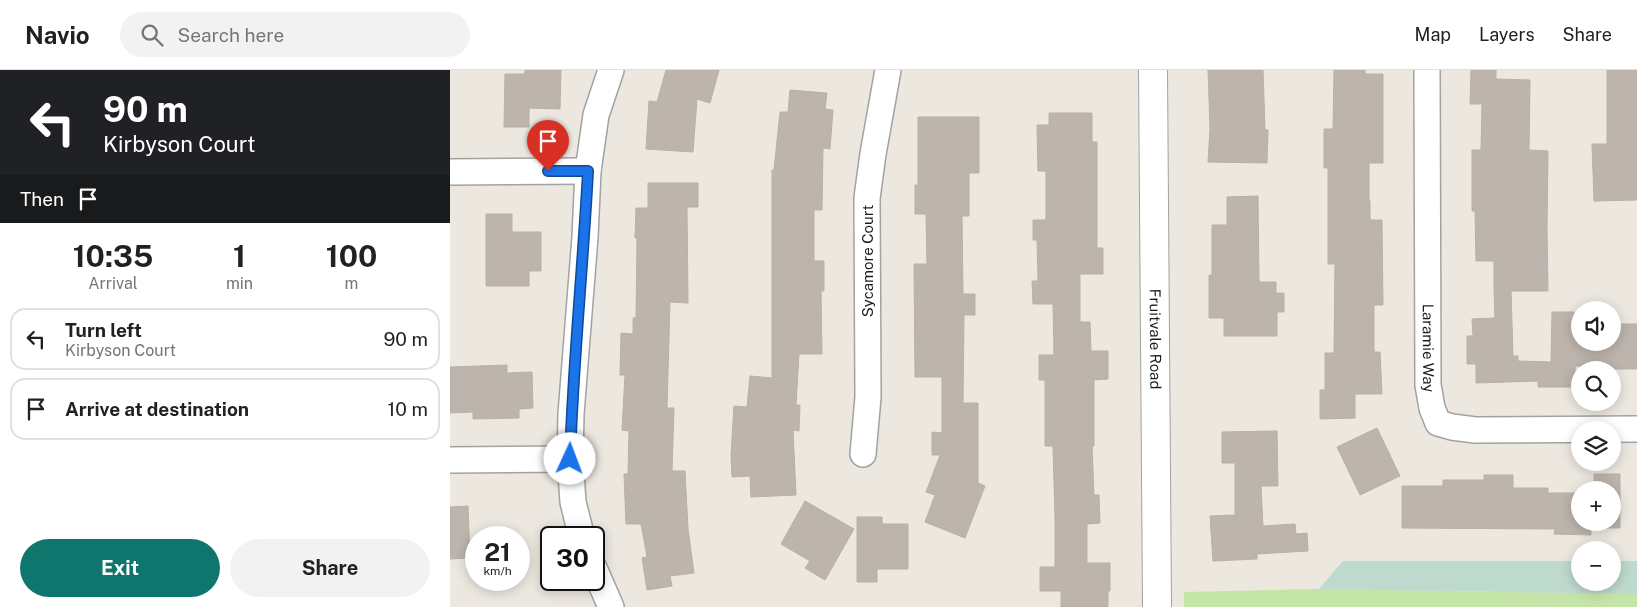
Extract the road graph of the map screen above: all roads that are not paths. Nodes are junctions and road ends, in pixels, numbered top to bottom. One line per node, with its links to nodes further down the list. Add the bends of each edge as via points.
1 (611, 70): 5 (street, via 596,116)
2 (888, 70): 8 (street, Sycamore Court, via 868,198 868,397)
3 (1153, 70): 14 (street, Fruitvale Road)
4 (1427, 70): 7 (street, Laramie Way, via 1428,385 1438,423 1475,430)
5 (588, 171): 6 (street); 9 (street)
6 (450, 172)
7 (1637, 429)
8 (863, 454)
9 (570, 459): 10 (street); 11 (street, via 573,502)
10 (450, 460)
11 (579, 526)
12 (604, 591): 13 (street)
13 (611, 607)
14 (1157, 607)

